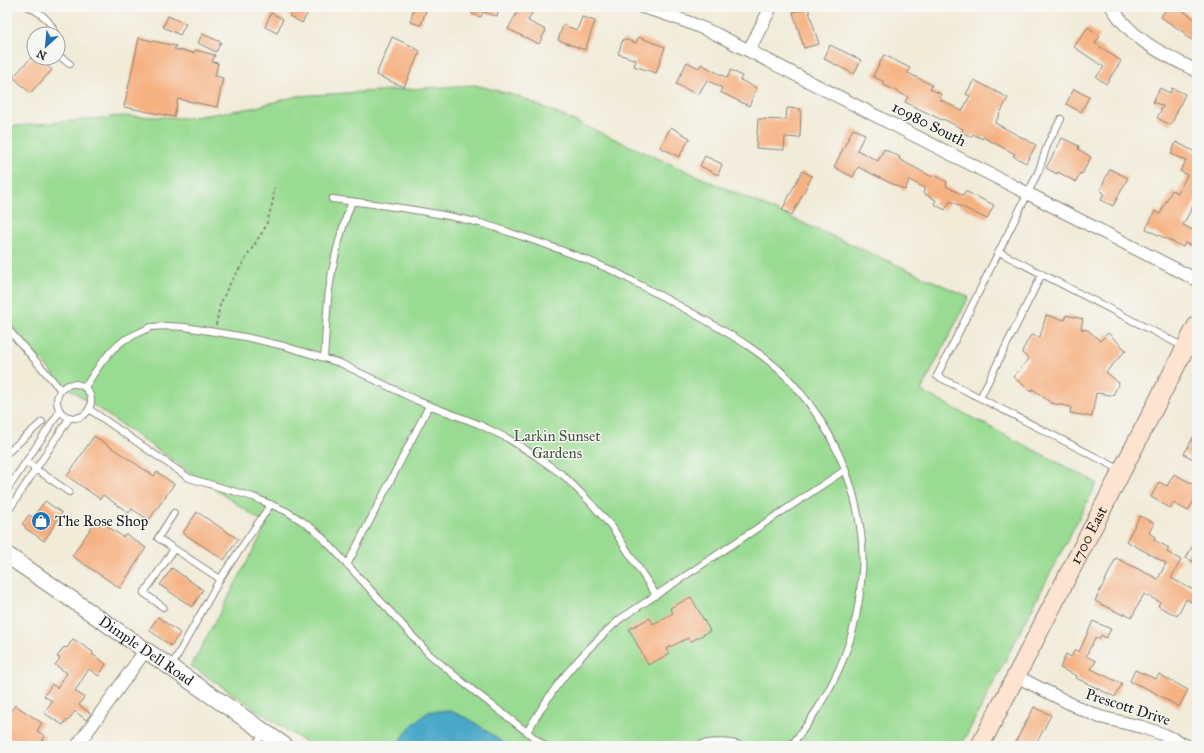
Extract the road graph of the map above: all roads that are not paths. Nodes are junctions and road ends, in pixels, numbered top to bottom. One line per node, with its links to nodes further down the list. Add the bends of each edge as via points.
1 (29, 7): 5 (lane, via 38,11)
2 (642, 7): 6 (street, 10980 South, via 694,24)
3 (771, 7): 6 (street)
4 (1112, 7): 9 (street, via 1131,31 1148,45)
5 (52, 26)
6 (749, 50): 11 (street, 10980 South)
7 (66, 61): 8 (lane)
8 (70, 64)
9 (1197, 72)
10 (1061, 119): 11 (lane, via 1048,143)
11 (1028, 193): 14 (lane); 16 (street, 10980 South)
12 (332, 199): 13 (lane)
13 (352, 201): 20 (lane, via 335,256 329,291); 34 (lane, via 412,209 480,223 586,259 667,298 747,344 780,370 795,386 832,439)
14 (999, 252): 15 (lane); 23 (lane, via 938,376)
15 (1042, 274): 19 (lane); 23 (lane)
16 (1197, 280)
17 (1197, 325): 19 (main road, 1700 East)
18 (7, 328): 22 (lane)
19 (1185, 347): 35 (main road, 1700 East)
20 (324, 358): 21 (lane, via 245,337 168,326 151,327 124,340 112,350); 24 (lane, via 340,363)
21 (85, 387): 22 (lane, via 81,384 71,384); 25 (lane, via 91,398)
22 (61, 390): 26 (lane, via 57,400)
23 (980, 398): 35 (lane)
24 (429, 406): 44 (lane); 46 (lane, via 507,438 564,476 612,527)
25 (89, 409): 27 (lane, via 81,417); 39 (lane, via 188,478 253,496)
26 (60, 411): 27 (lane); 29 (lane)
27 (70, 417): 30 (lane)
28 (42, 422): 31 (lane)
29 (48, 428): 30 (lane); 32 (lane)
30 (58, 435): 33 (lane)
31 (7, 452)
32 (26, 462): 33 (lane); 36 (lane)
33 (36, 469): 37 (lane); 38 (lane)
34 (845, 470): 46 (lane); 59 (lane, via 857,505 862,542 863,562 857,616 841,666 829,690)
35 (1122, 471): 50 (main road, 1700 East)
36 (7, 490)
37 (69, 492)
38 (10, 502): 40 (lane)
39 (271, 504): 44 (lane, via 317,532); 45 (lane)
40 (7, 513)
41 (174, 513): 42 (lane, via 158,538)
42 (174, 549): 45 (lane); 47 (lane, via 144,593)
43 (7, 555): 48 (street, Dimple Dell Road)
44 (347, 565): 52 (lane, via 429,654)
45 (220, 579): 49 (lane)
46 (656, 595): 52 (lane, via 620,619 597,640 562,679)
47 (163, 607)
48 (145, 651): 49 (street, Dimple Dell Road); 53 (street)
49 (170, 668): 51 (street, Dimple Dell Road)
50 (1016, 676): 60 (main road, 1700 East); 61 (street, Prescott Drive, via 1094,714 1142,726)
51 (264, 731): 54 (lane); 55 (street, Dimple Dell Road)
52 (527, 732): 56 (lane)
53 (77, 746)
54 (255, 746)
55 (285, 746)
56 (545, 746)
57 (695, 746): 58 (lane, via 718,742)
58 (744, 746)
59 (791, 746)
60 (980, 746)
61 (1187, 746)

